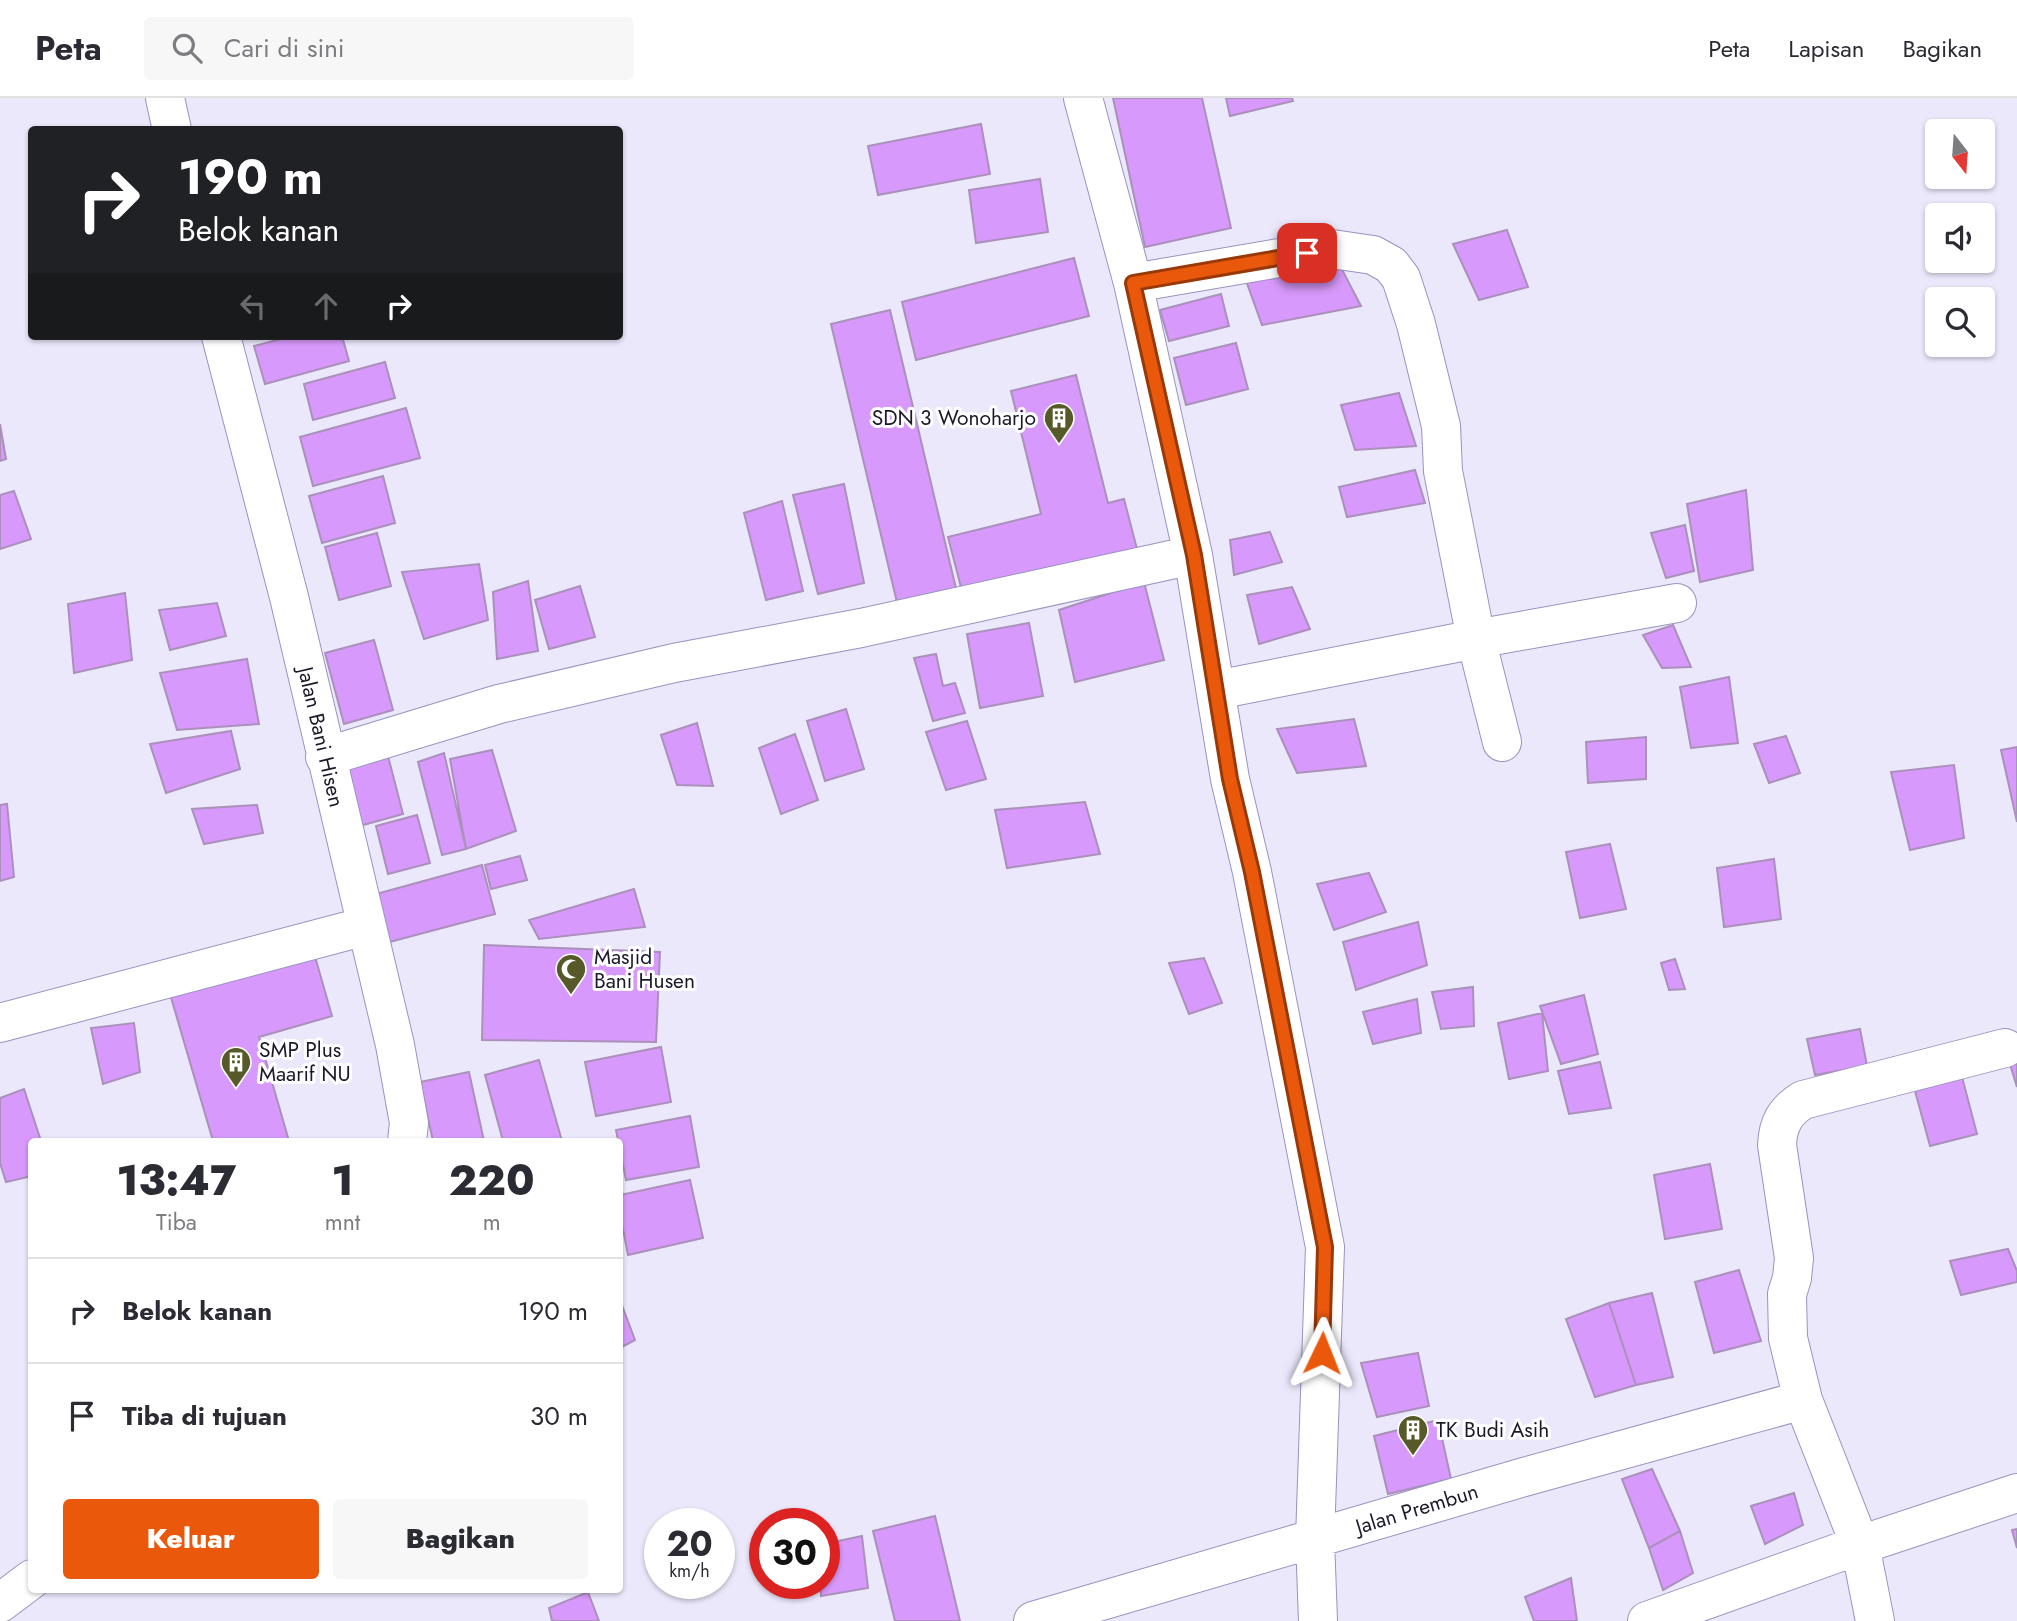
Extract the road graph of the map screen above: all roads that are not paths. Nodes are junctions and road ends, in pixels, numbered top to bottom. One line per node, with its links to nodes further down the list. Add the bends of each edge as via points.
1 (165, 98): 3 (street)
2 (1083, 98): 4 (street)
3 (171, 126)
4 (1133, 283): 6 (street); 8 (street, via 1332,249 1373,255 1391,265 1401,278 1416,324 1441,426 1443,471)
5 (222, 340): 11 (street, Jalan Bani Hisen)
6 (1194, 555): 9 (street); 11 (street, via 861,628 660,666 499,704)
7 (1677, 603): 8 (street)
8 (1476, 639): 9 (street); 10 (street)
9 (1216, 690): 18 (street, via 1325,1247)
10 (1502, 741)
11 (326, 757): 12 (street, Jalan Bani Hisen)
12 (366, 926): 13 (street); 15 (street, Jalan Bani Hisen, via 395,1045 409,1123)
13 (0, 1023)
14 (2005, 1048): 16 (street, via 1813,1096 1786,1114 1777,1145 1794,1258 1787,1294 1788,1338)
15 (407, 1138)
16 (1803, 1400): 18 (street, Jalan Prembun); 19 (street)
17 (2017, 1493): 19 (street)
18 (1315, 1539): 20 (street, Jalan Prembun); 21 (street)
19 (1860, 1545): 22 (street); 23 (street)
20 (1033, 1621)
21 (1318, 1621)
22 (1647, 1621)
23 (1875, 1621)

